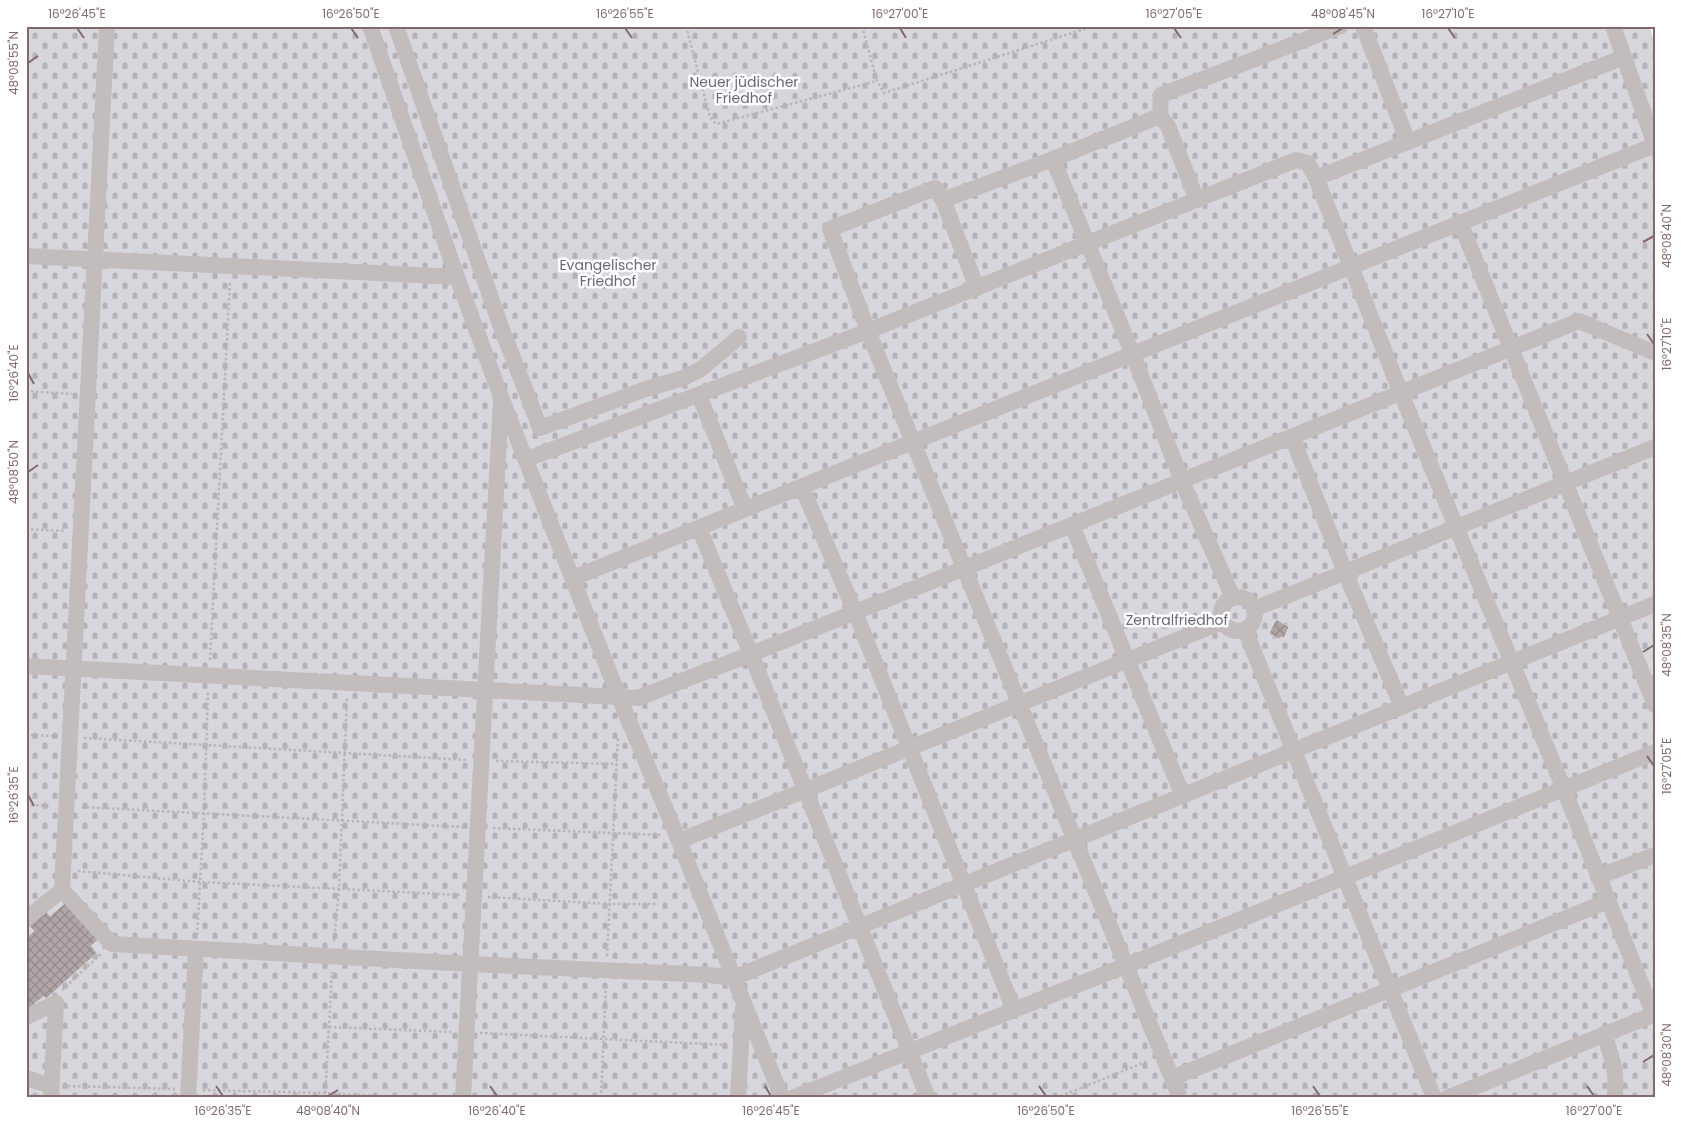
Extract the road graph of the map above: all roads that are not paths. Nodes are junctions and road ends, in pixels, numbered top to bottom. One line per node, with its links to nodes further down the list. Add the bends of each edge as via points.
1 (108, 26): 18 (lane)
2 (370, 26): 20 (lane)
3 (396, 26): 23 (lane, via 494,308 540,428 683,378 701,369)
4 (1341, 26): 8 (lane, via 1161,96)
5 (1363, 26): 9 (lane)
6 (1614, 26): 7 (lane)
7 (1624, 58): 9 (lane); 10 (lane)
8 (1160, 116): 11 (lane); 14 (lane, via 1168,126)
9 (1408, 142): 12 (lane)
10 (1655, 145): 15 (lane)
11 (1053, 160): 13 (lane); 16 (lane)
12 (1316, 178): 14 (lane, via 1308,163 1296,160); 19 (lane)
13 (943, 200): 21 (lane); 22 (lane, via 934,188 830,230)
14 (1197, 200): 16 (lane)
15 (1460, 222): 19 (lane); 24 (lane)
16 (1087, 244): 21 (lane); 26 (lane)
17 (26, 256): 18 (lane)
18 (95, 260): 20 (lane); 55 (lane)
19 (1352, 266): 26 (lane); 27 (lane)
20 (457, 277): 29 (lane)
21 (977, 288): 22 (lane)
22 (868, 331): 28 (lane); 31 (lane)
23 (739, 337)
24 (1511, 348): 25 (lane, via 1579,321); 27 (lane); 35 (lane)
25 (1655, 352)
26 (1133, 355): 31 (lane); 34 (lane)
27 (1401, 393): 30 (lane); 39 (lane)
28 (699, 395): 33 (lane); 37 (lane)
29 (501, 397): 33 (lane); 56 (lane)
30 (1292, 437): 34 (lane); 42 (lane)
31 (914, 442): 36 (lane); 41 (lane)
32 (1655, 447): 35 (lane)
33 (527, 459): 43 (lane)
34 (1182, 481): 38 (lane); 44 (lane)
35 (1566, 483): 39 (lane); 48 (lane)
36 (802, 487): 37 (lane); 47 (lane)
37 (745, 509): 40 (lane)
38 (1072, 525): 41 (lane); 52 (lane)
39 (1457, 527): 42 (lane); 53 (lane)
40 (699, 528): 43 (lane); 51 (lane)
41 (964, 568): 47 (lane); 58 (lane)
42 (1345, 572): 46 (lane); 60 (lane)
43 (573, 578): 57 (lane)
44 (1233, 598): 46 (lane, via 1243,598); 49 (lane, via 1221,610)
45 (1655, 604): 48 (lane)
46 (1254, 609): 50 (lane, via 1254,619)
47 (855, 612): 51 (lane); 61 (lane)
48 (1620, 618): 53 (lane); 59 (lane)
49 (1222, 622): 50 (lane, via 1234,631); 52 (lane)
50 (1245, 630): 62 (lane)
51 (751, 654): 57 (lane, via 638,698); 65 (lane)
52 (1128, 660): 58 (lane); 66 (lane)
53 (1512, 663): 60 (lane); 64 (lane)
54 (26, 666): 55 (lane)
55 (74, 668): 56 (lane); 73 (lane)
56 (484, 691): 57 (lane); 78 (lane)
57 (619, 697): 67 (lane)
58 (1019, 704): 61 (lane); 68 (lane)
59 (1655, 705)
60 (1402, 708): 62 (lane)
61 (909, 748): 65 (lane); 72 (lane)
62 (1294, 751): 66 (lane); 71 (lane)
63 (1655, 752): 64 (lane)
64 (1563, 788): 70 (lane); 71 (lane)
65 (805, 790): 67 (lane); 76 (lane)
66 (1183, 796): 68 (lane)
67 (678, 838): 80 (lane)
68 (1074, 840): 72 (lane); 79 (lane)
69 (1655, 855): 70 (lane)
70 (1598, 877): 74 (lane)
71 (1344, 878): 79 (lane); 81 (lane)
72 (963, 885): 76 (lane); 83 (lane)
73 (62, 890): 75 (lane); 77 (lane, via 112,944)
74 (1608, 901): 81 (lane); 84 (lane)
75 (26, 919)
76 (860, 927): 80 (lane); 87 (lane)
77 (196, 949): 78 (lane); 91 (lane)
78 (470, 964): 80 (lane); 92 (lane)
79 (1125, 966): 83 (lane); 89 (lane)
80 (733, 978): 82 (lane)
81 (1389, 989): 89 (lane); 98 (lane)
82 (743, 1004): 93 (lane); 94 (lane)
83 (1014, 1010): 87 (lane)
84 (1654, 1014): 86 (lane)
85 (26, 1017): 90 (lane, via 56,1003)
86 (1604, 1034): 99 (lane); 100 (lane, via 1613,1059)
87 (910, 1051): 95 (lane); 96 (lane)
88 (26, 1078): 90 (lane)
89 (1172, 1078): 97 (lane)
90 (51, 1092)
91 (188, 1094)
92 (463, 1098)
93 (738, 1098)
94 (782, 1098)
95 (792, 1098)
96 (928, 1098)
97 (1180, 1098)
98 (1434, 1098)
99 (1446, 1098)
100 (1614, 1098)

